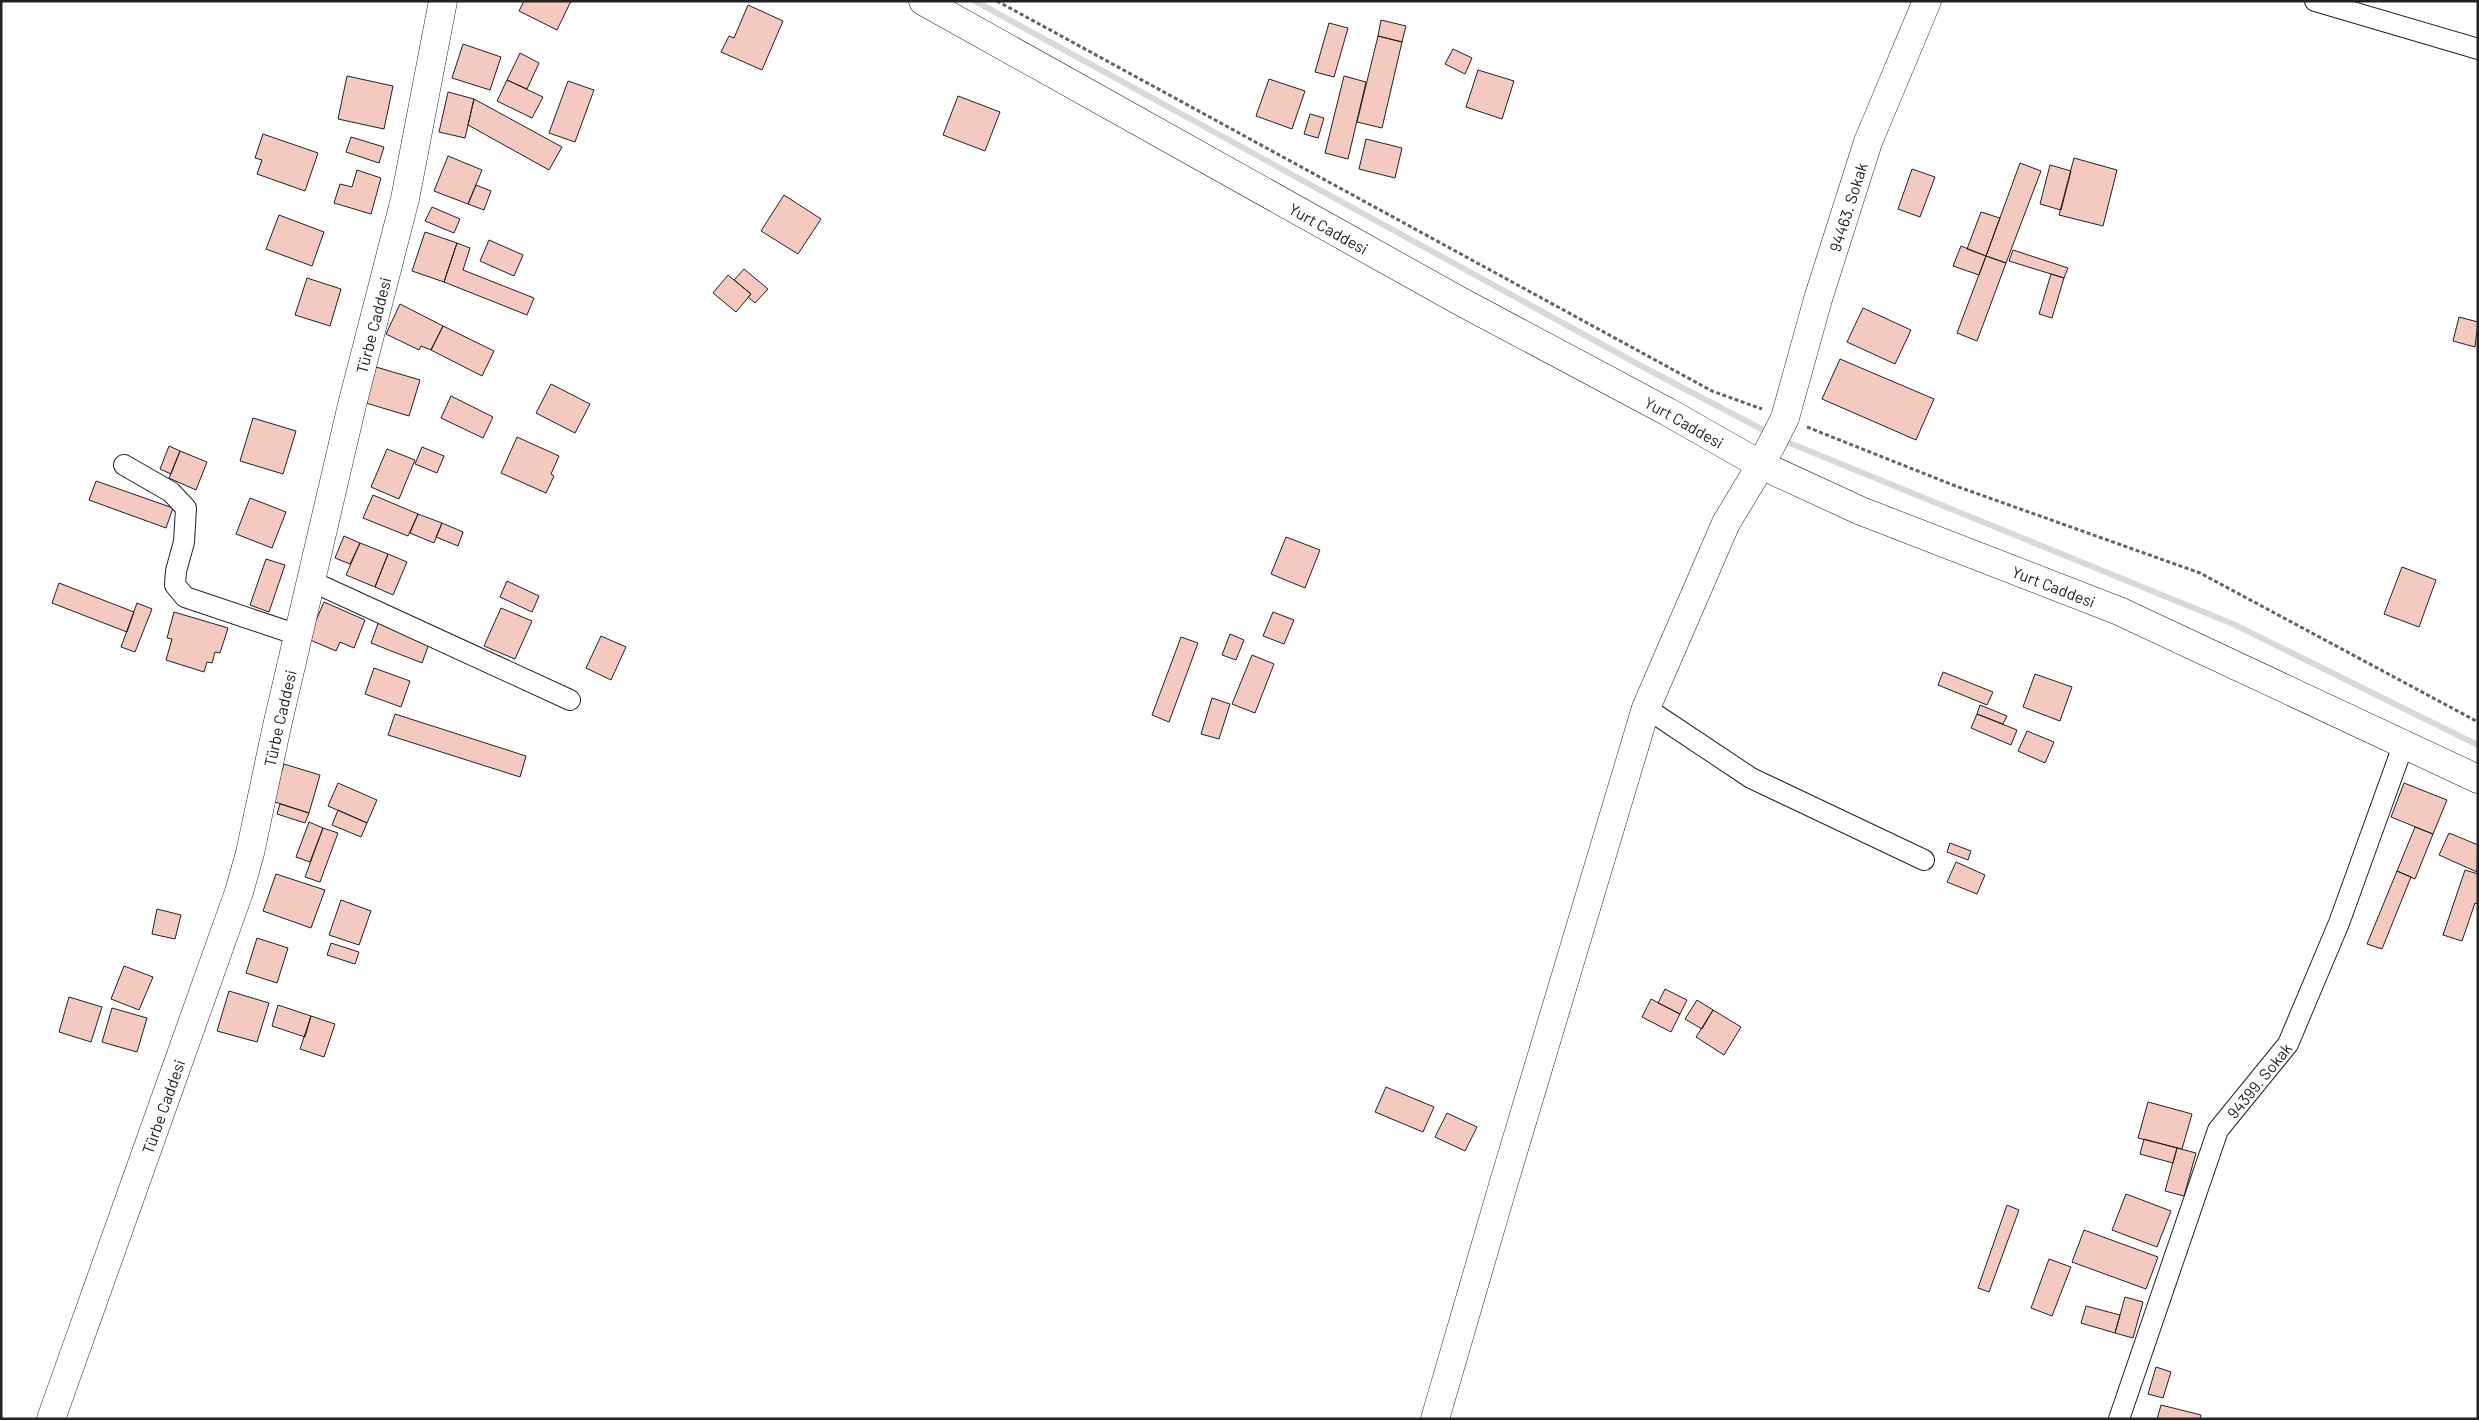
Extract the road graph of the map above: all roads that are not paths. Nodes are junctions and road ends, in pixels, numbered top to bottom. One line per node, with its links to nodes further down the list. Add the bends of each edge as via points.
1 (443, 1): 8 (street, Türbe Caddesi, via 405,200)
2 (923, 1): 7 (street, Yurt Caddesi)
3 (1927, 1): 7 (street, 94463. Sokak, via 1868,142 1818,299 1785,418)
4 (2315, 1): 5 (street)
5 (2478, 49)
6 (124, 465): 9 (street, via 171,492 186,508 184,542 175,585 185,598)
7 (1761, 465): 11 (street, 94463. Sokak, via 1726,523); 12 (street, Yurt Caddesi, via 1862,511 2119,611)
8 (311, 580): 9 (street, Türbe Caddesi); 10 (street)
9 (298, 635): 15 (street, Türbe Caddesi, via 250,853 238,892)
10 (570, 700)
11 (1646, 708): 14 (street, via 1751,778); 16 (street, 94463. Sokak)
12 (2404, 743): 13 (street, Yurt Caddesi); 17 (street, 94399. Sokak, via 2339,922 2288,1044 2218,1130)
13 (2478, 779)
14 (1924, 860)
15 (51, 1419)
16 (1435, 1419)
17 (2119, 1419)

